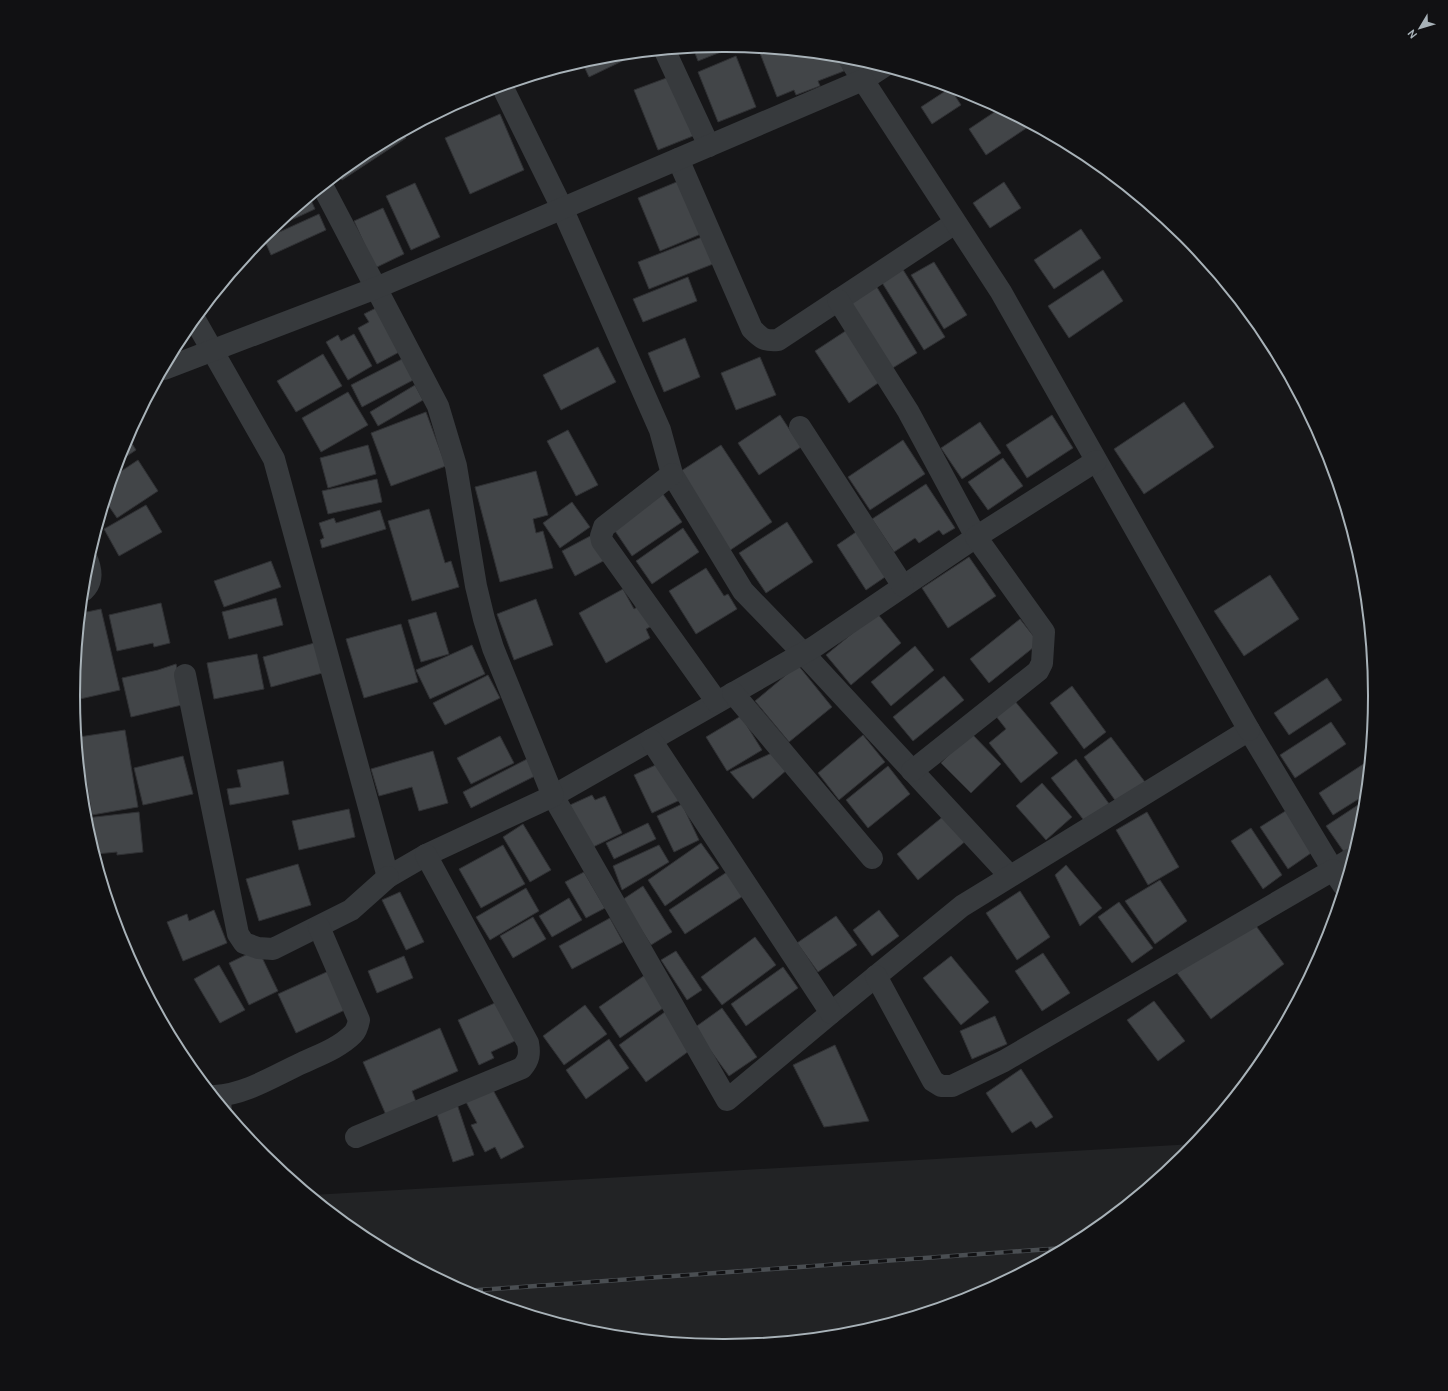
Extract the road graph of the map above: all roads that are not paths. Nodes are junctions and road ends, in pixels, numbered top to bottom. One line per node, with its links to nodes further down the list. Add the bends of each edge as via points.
1 (667, 55): 6 (street)
2 (853, 65): 4 (street)
3 (877, 71): 4 (street)
4 (863, 80): 6 (street); 10 (street)
5 (504, 91): 9 (street)
6 (709, 146): 7 (street)
7 (678, 159): 9 (street); 12 (street, via 752,329 760,338 766,341 778,340)
8 (325, 191): 11 (street)
9 (562, 208): 11 (street); 18 (street, via 660,430)
10 (955, 223): 12 (street); 17 (street, via 1001,292)
11 (376, 288): 14 (street); 27 (street, via 438,406 456,466 476,586 484,618 493,648)
12 (838, 300): 19 (street, via 908,411)
13 (198, 325): 14 (street)
14 (213, 352): 15 (street); 32 (street, via 274,459)
15 (172, 366)
16 (800, 427): 20 (street)
17 (1096, 461): 19 (street); 24 (street)
18 (672, 474): 21 (street, via 743,591); 23 (street, via 604,527 602,541)
19 (976, 537): 20 (street); 26 (street, via 1044,632 1042,663 1038,670)
20 (904, 586): 21 (street)
21 (803, 653): 23 (street); 26 (street)
22 (185, 675): 33 (street, via 238,934 244,943 269,950)
23 (725, 698): 25 (street); 29 (street)
24 (1249, 730): 30 (street); 31 (street)
25 (651, 740): 27 (street); 35 (street)
26 (912, 771): 31 (street)
27 (553, 796): 28 (street); 35 (street, via 727,1100)
28 (426, 855): 32 (street); 37 (street, via 528,1043 528,1061 522,1068)
29 (872, 858)
30 (1342, 871): 34 (street, via 1004,1061 952,1086 941,1086 933,1081)
31 (1010, 876): 34 (street, via 962,906)
32 (388, 877): 33 (street, via 351,910)
33 (319, 927): 36 (street, via 359,1020 357,1028 339,1046 251,1087)
34 (876, 976): 35 (street)
35 (831, 1013)
36 (220, 1096)
37 (356, 1137)

